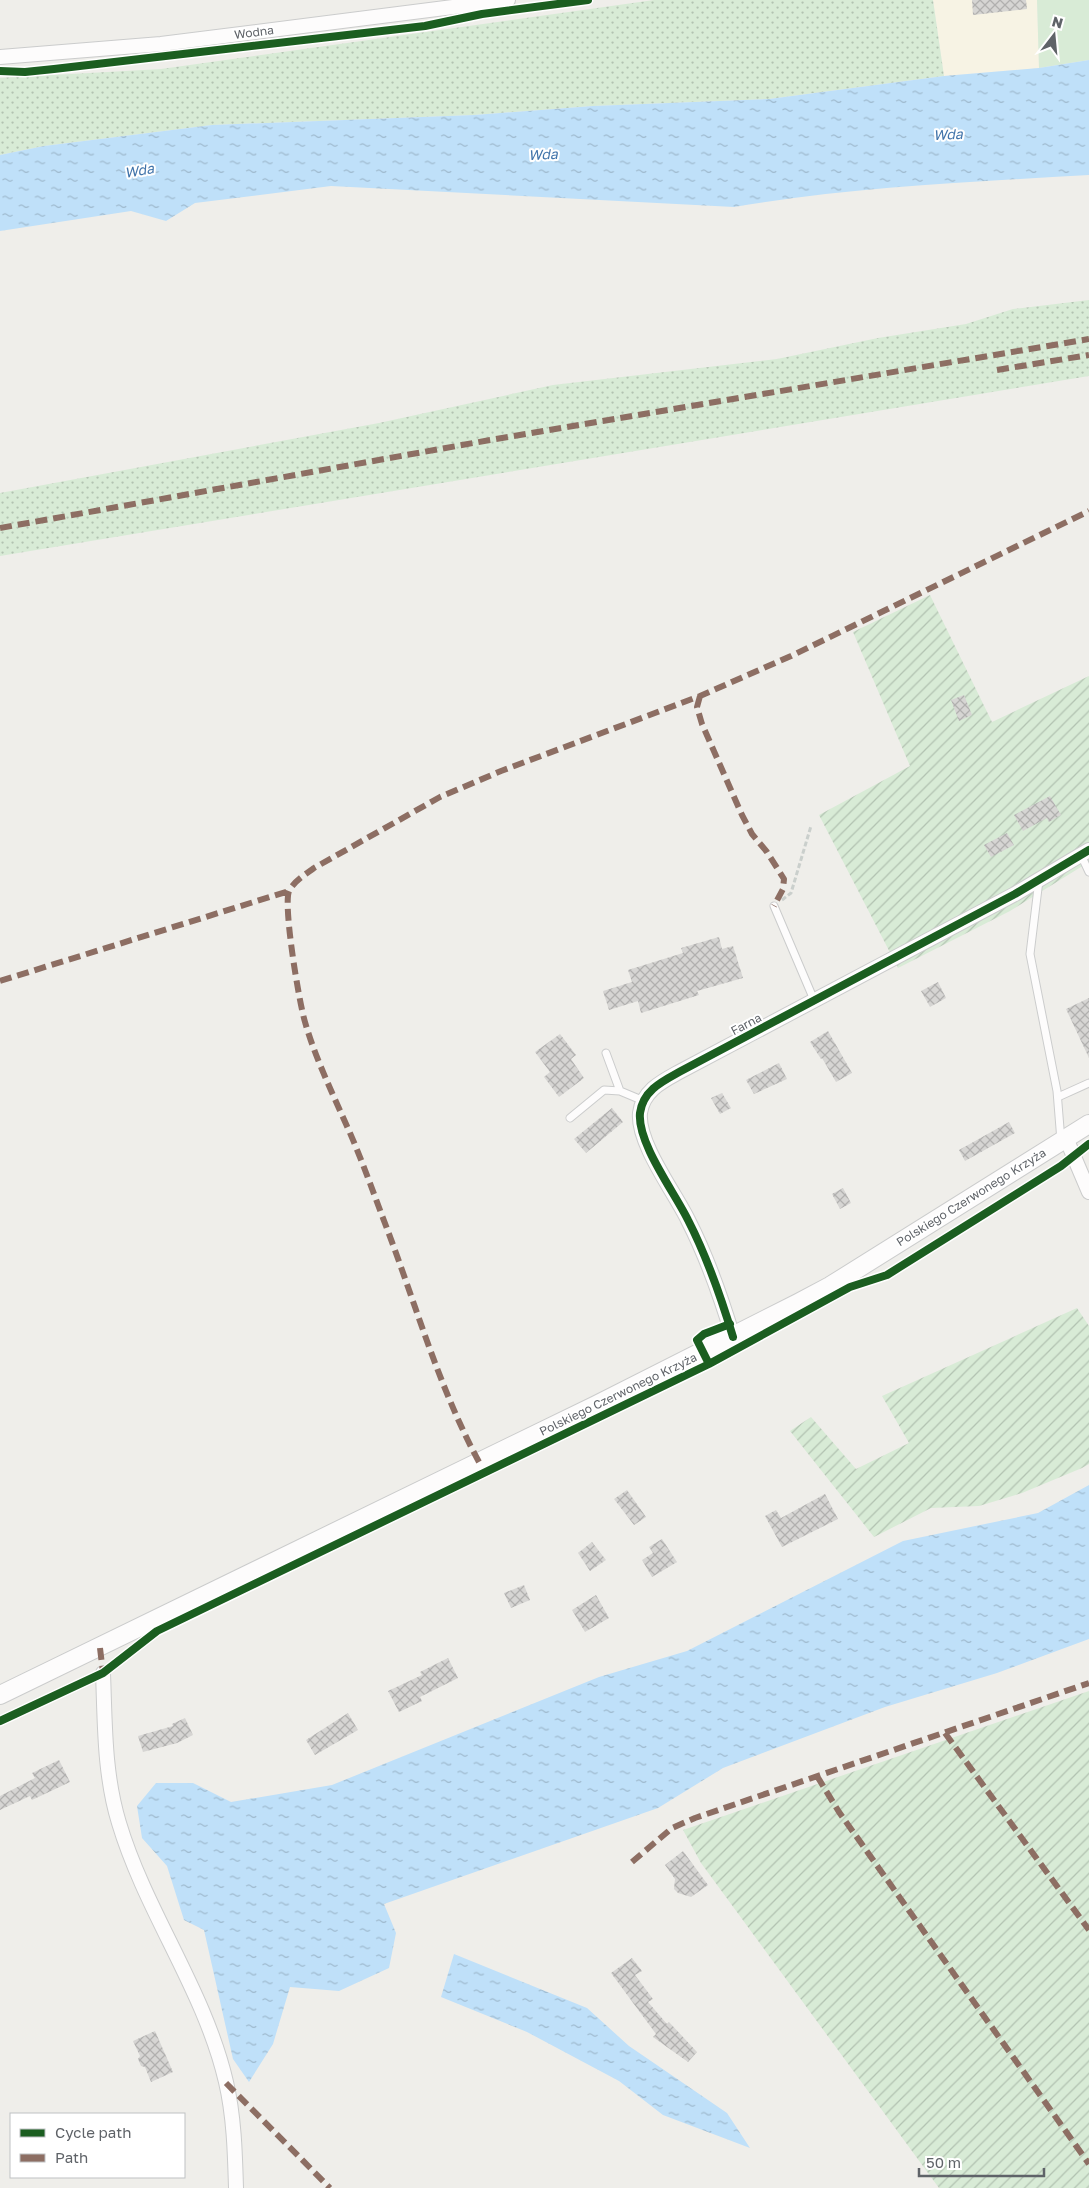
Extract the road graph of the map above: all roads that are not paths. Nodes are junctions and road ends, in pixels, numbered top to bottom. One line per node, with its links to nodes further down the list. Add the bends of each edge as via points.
1 (508, 0): 2 (street, Wodna, via 161,44)
2 (0, 57)
3 (1085, 852): 4 (lane); 5 (street, Farna)
4 (1089, 872)
5 (1040, 880): 7 (street, Farna); 11 (lane, via 1030,954)
6 (774, 906): 7 (lane)
7 (814, 1000): 12 (street, Farna, via 658,1083)
8 (606, 1053): 10 (lane)
9 (1089, 1083): 11 (lane)
10 (620, 1090): 12 (lane); 13 (lane, via 604,1090)
11 (1058, 1097): 15 (lane)
12 (644, 1101): 17 (street, via 640,1113 646,1141 709,1266)
13 (570, 1118)
14 (1089, 1124): 15 (street, Polskiego Czerwonego Krzyża)
15 (1064, 1140): 16 (street); 17 (street, Polskiego Czerwonego Krzyża, via 830,1286)
16 (1089, 1192)
17 (734, 1337): 19 (street, Polskiego Czerwonego Krzyża)
18 (103, 1673): 20 (street, via 106,1753 119,1823 216,2051 226,2083)
19 (0, 1695)
20 (236, 2188)

